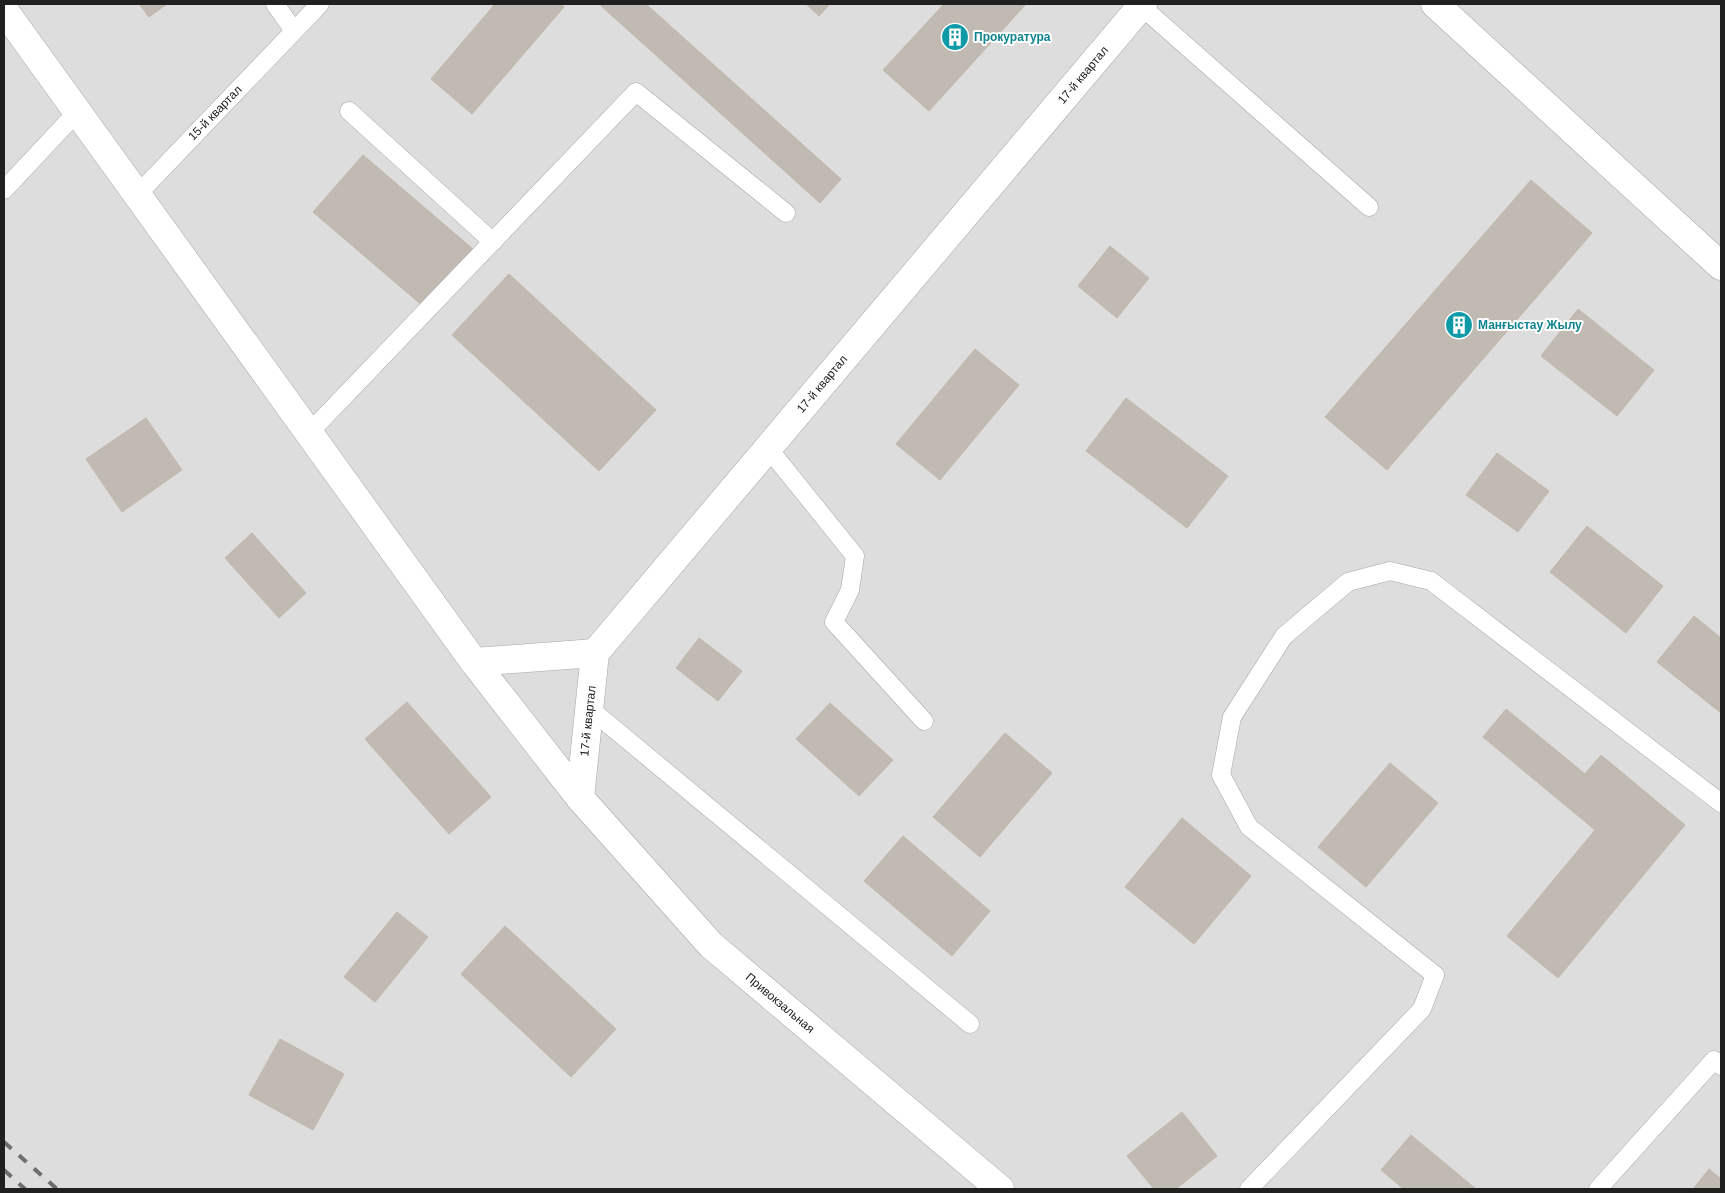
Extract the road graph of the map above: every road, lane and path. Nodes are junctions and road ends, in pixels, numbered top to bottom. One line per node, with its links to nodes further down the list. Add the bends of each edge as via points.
1 (275, 4): 6 (lane)
2 (320, 4): 6 (lane, 15-й квартал)
3 (1435, 4): 14 (street)
4 (1142, 5): 11 (lane); 16 (street, 17-й квартал)
5 (4, 10): 8 (street, Привокзальная)
6 (294, 31): 10 (lane, 15-й квартал)
7 (349, 111): 13 (lane)
8 (77, 112): 9 (lane); 10 (street, Привокзальная)
9 (4, 190)
10 (137, 195): 15 (street, Привокзальная)
11 (1369, 207)
12 (786, 213): 13 (lane, via 636,92)
13 (493, 242): 15 (lane)
14 (1721, 266)
15 (309, 433): 18 (street, Привокзальная)
16 (768, 448): 17 (street, 17-й квартал); 20 (lane, via 855,556 850,590 834,622)
17 (595, 653): 18 (street); 19 (street, 17-й квартал)
18 (474, 662): 21 (street, Привокзальная)
19 (589, 708): 21 (street, 17-й квартал); 23 (lane)
20 (924, 721)
21 (580, 798): 25 (street, Привокзальная, via 711,944)
22 (1721, 803): 26 (lane, via 1431,581 1390,571 1348,582 1284,636 1232,716 1221,775 1249,827 1434,974 1422,1009)
23 (970, 1024)
24 (1721, 1066): 27 (lane, via 1714,1060)
25 (1000, 1189)
26 (1249, 1189)
27 (1598, 1189)

